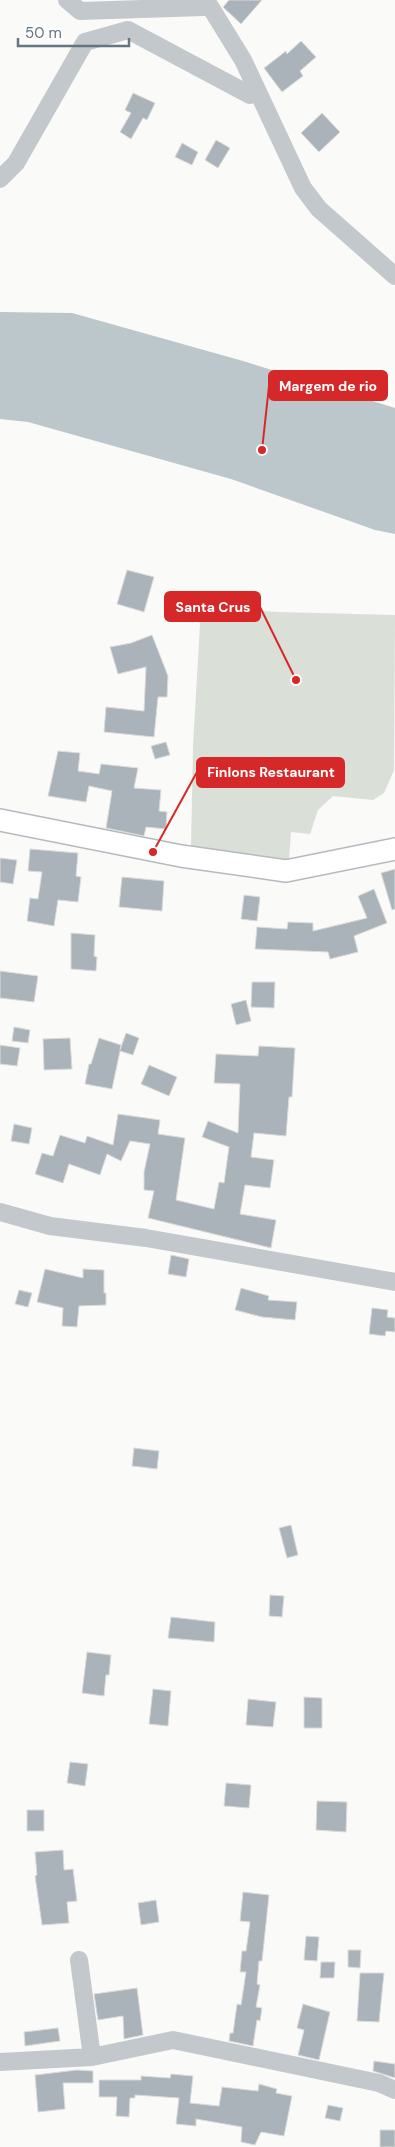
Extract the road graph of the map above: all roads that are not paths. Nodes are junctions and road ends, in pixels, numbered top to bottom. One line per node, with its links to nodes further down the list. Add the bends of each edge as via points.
1 (67, 0): 2 (street, via 80,11)
2 (205, 4): 5 (street, via 243,60 303,188 319,209)
3 (250, 95): 4 (street, via 128,30 85,42 16,163)
4 (0, 180)
5 (395, 276)
6 (0, 820): 7 (main road, via 181,856 286,871)
7 (395, 849)
8 (0, 1212): 9 (street, via 50,1226 146,1238)
9 (395, 1282)
10 (79, 1960): 11 (street)
11 (92, 2058): 12 (street); 13 (street, via 173,2040 379,2083)
12 (0, 2062)
13 (395, 2090)

